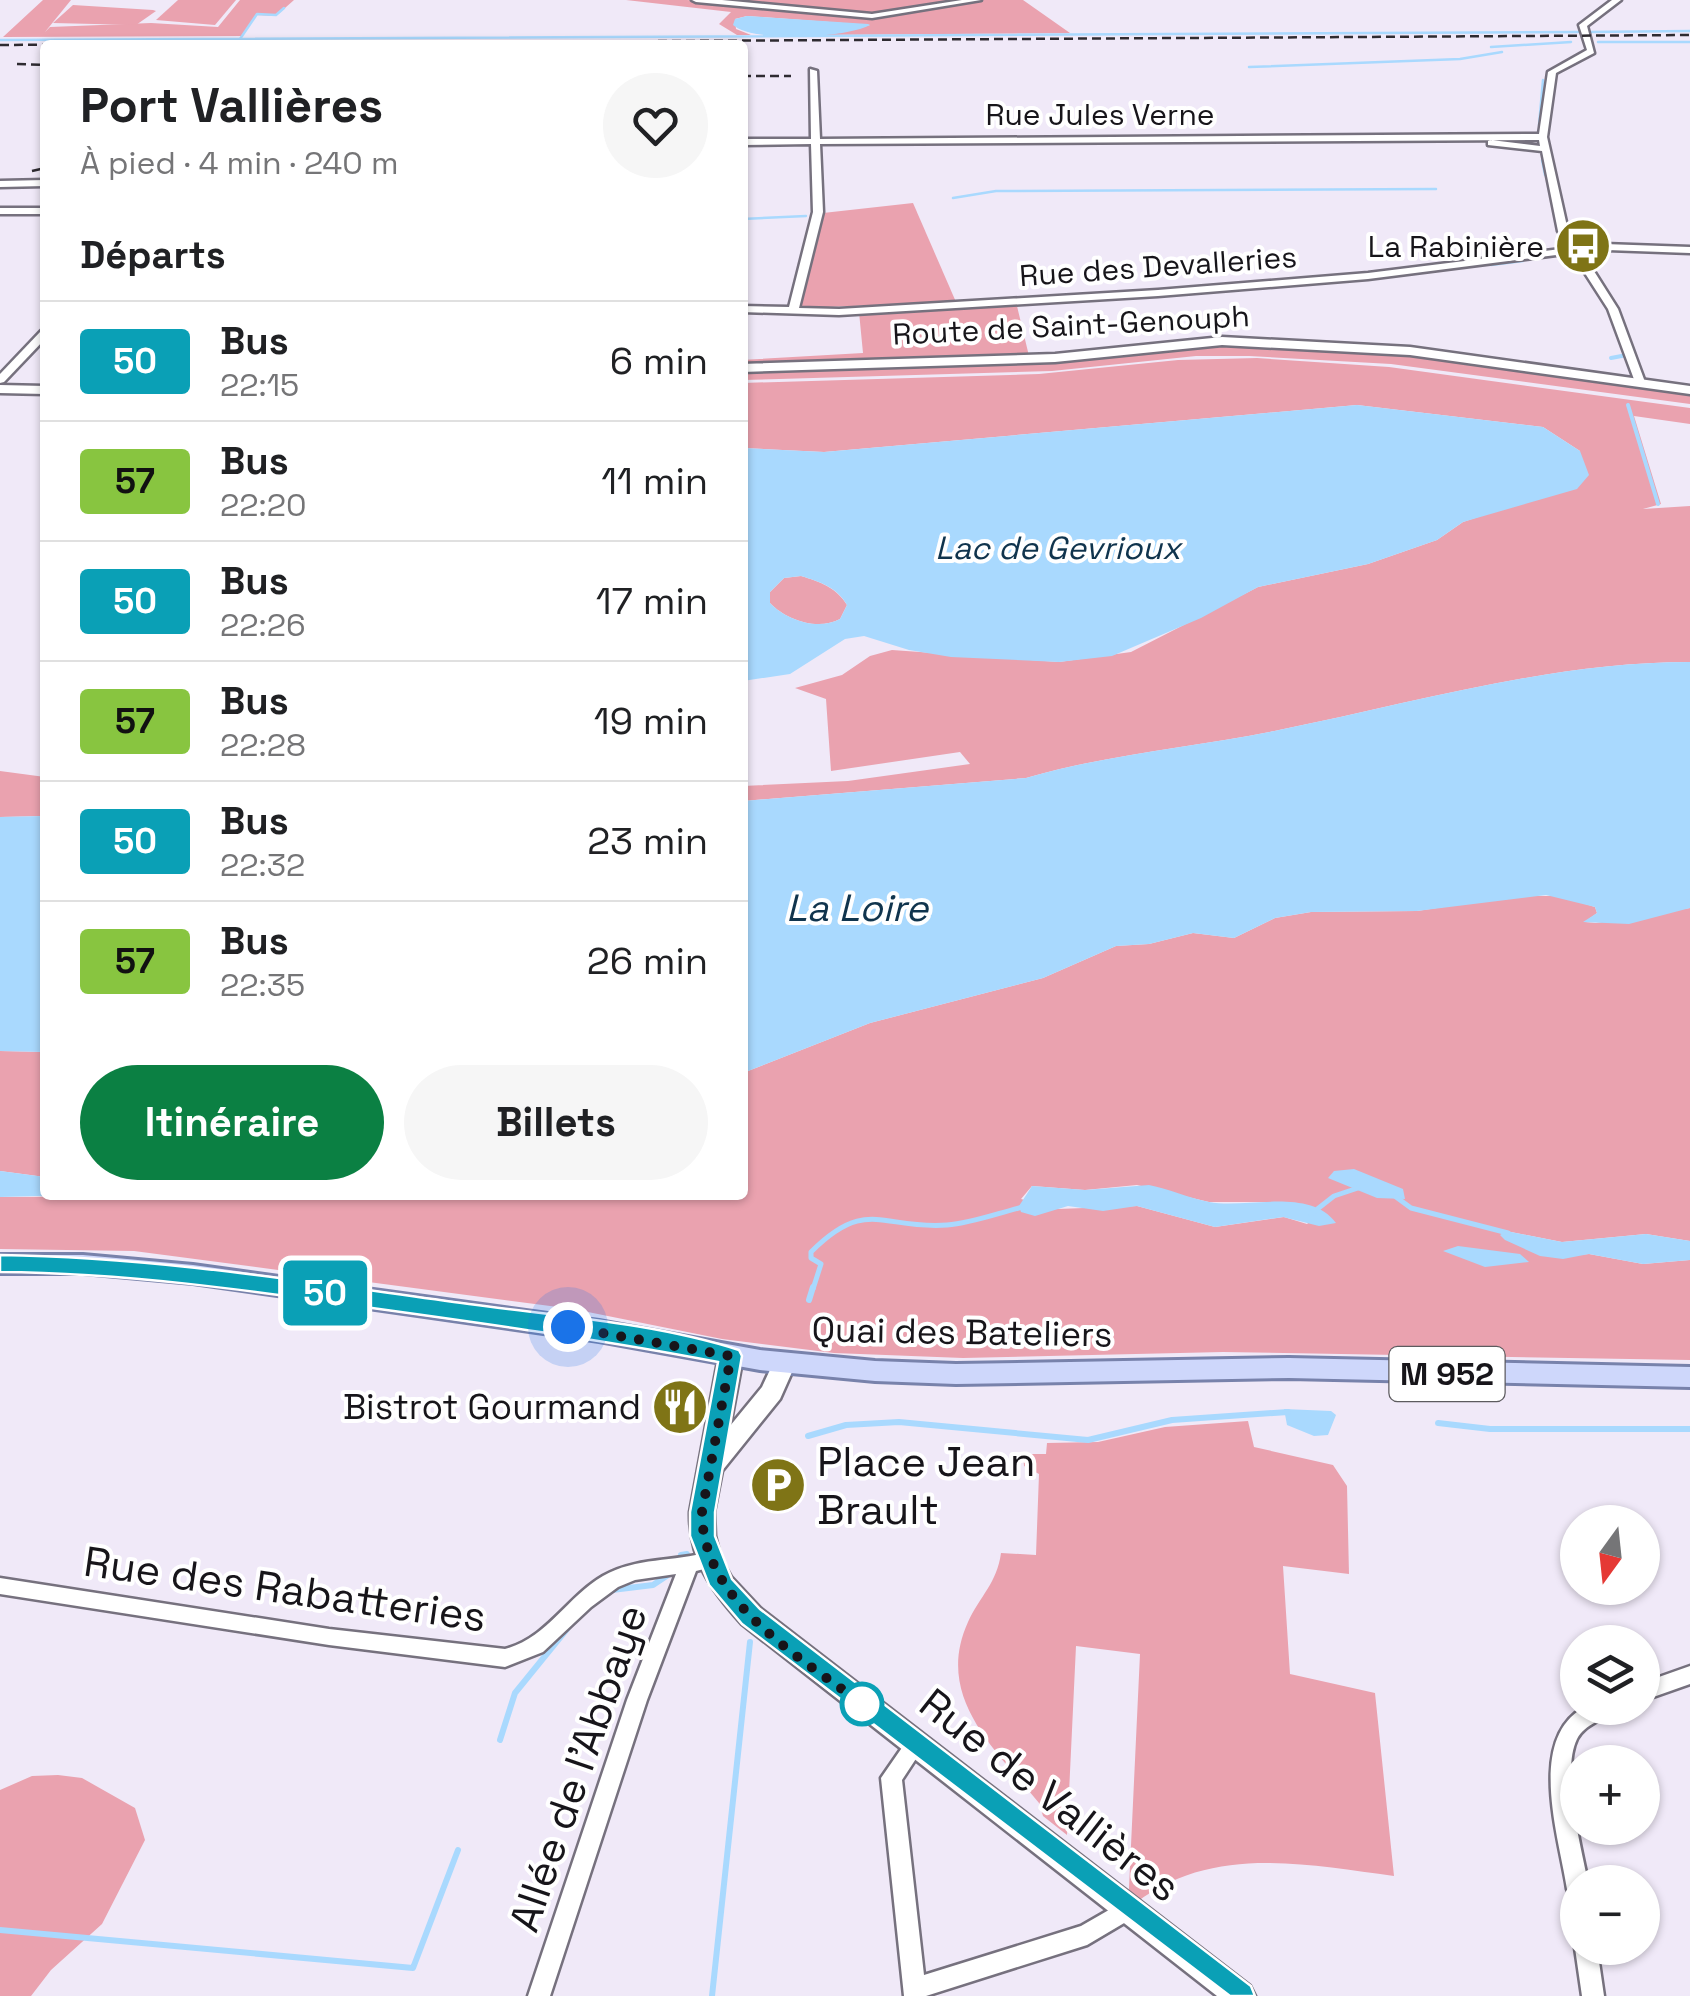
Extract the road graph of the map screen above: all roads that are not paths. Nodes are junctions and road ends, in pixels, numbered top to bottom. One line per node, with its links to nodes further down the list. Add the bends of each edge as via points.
1 (696, 0): 2 (street, via 872,16)
2 (977, 0)
3 (1617, 0): 6 (street, via 1583,25 1591,50 1552,72)
4 (813, 71): 7 (street)
5 (1458, 137): 6 (street, Rue Jules Verne); 7 (street, Rue Jules Verne); 9 (street, Rue Jules Verne)
6 (1544, 137): 9 (street)
7 (817, 141): 8 (street, Rue Jules Verne); 17 (street, via 817,217)
8 (748, 142)
9 (1548, 149): 14 (street, via 1563,230)
10 (40, 183): 11 (street)
11 (0, 184)
12 (0, 211): 13 (street)
13 (40, 211)
14 (1575, 248): 15 (street, Rue des Devalleries); 17 (street, Rue des Devalleries, via 1383,274 1158,293); 21 (street, via 1613,309)
15 (1690, 250)
16 (748, 309): 17 (street, Rue des Devalleries)
17 (793, 312)
18 (40, 339): 20 (street)
19 (748, 368): 21 (street, Route de Saint-Genouph, via 1069,358 1222,342 1410,351)
20 (0, 380)
21 (1640, 382): 24 (street, Route de Saint-Genouph)
22 (0, 389): 23 (street)
23 (40, 390)
24 (1690, 390)
25 (0, 1264): 26 (main road, Quai des Bateliers / M 952, via 193,1274)
26 (731, 1356): 27 (main road, Quai des Bateliers / M 952); 29 (street, Rue de Vallières)
27 (784, 1363): 28 (main road, Quai des Bateliers / M 952, via 917,1374 1203,1368); 29 (street, Rue de Vallières, via 772,1392)
28 (1690, 1377)
29 (712, 1466): 30 (street, Rue de Vallières)
30 (699, 1562): 31 (street, Rue des Rabatteries, via 610,1581 542,1644 505,1658 329,1638); 35 (street, Rue de Vallières, via 751,1616); 40 (street, Allée de l'Abbaye, via 637,1700)
31 (0, 1586)
32 (1690, 1676): 33 (street)
33 (1660, 1686)
34 (1577, 1725): 36 (street, via 1563,1745 1560,1768)
35 (915, 1745): 37 (street, Rue de Vallières); 39 (street, via 891,1778)
36 (1575, 1865)
37 (1128, 1909): 39 (street, via 1086,1936); 41 (street, Rue de Vallières)
38 (1588, 1965): 42 (street)
39 (917, 1992)
40 (539, 1996)
41 (1240, 1996)
42 (1593, 1996)

